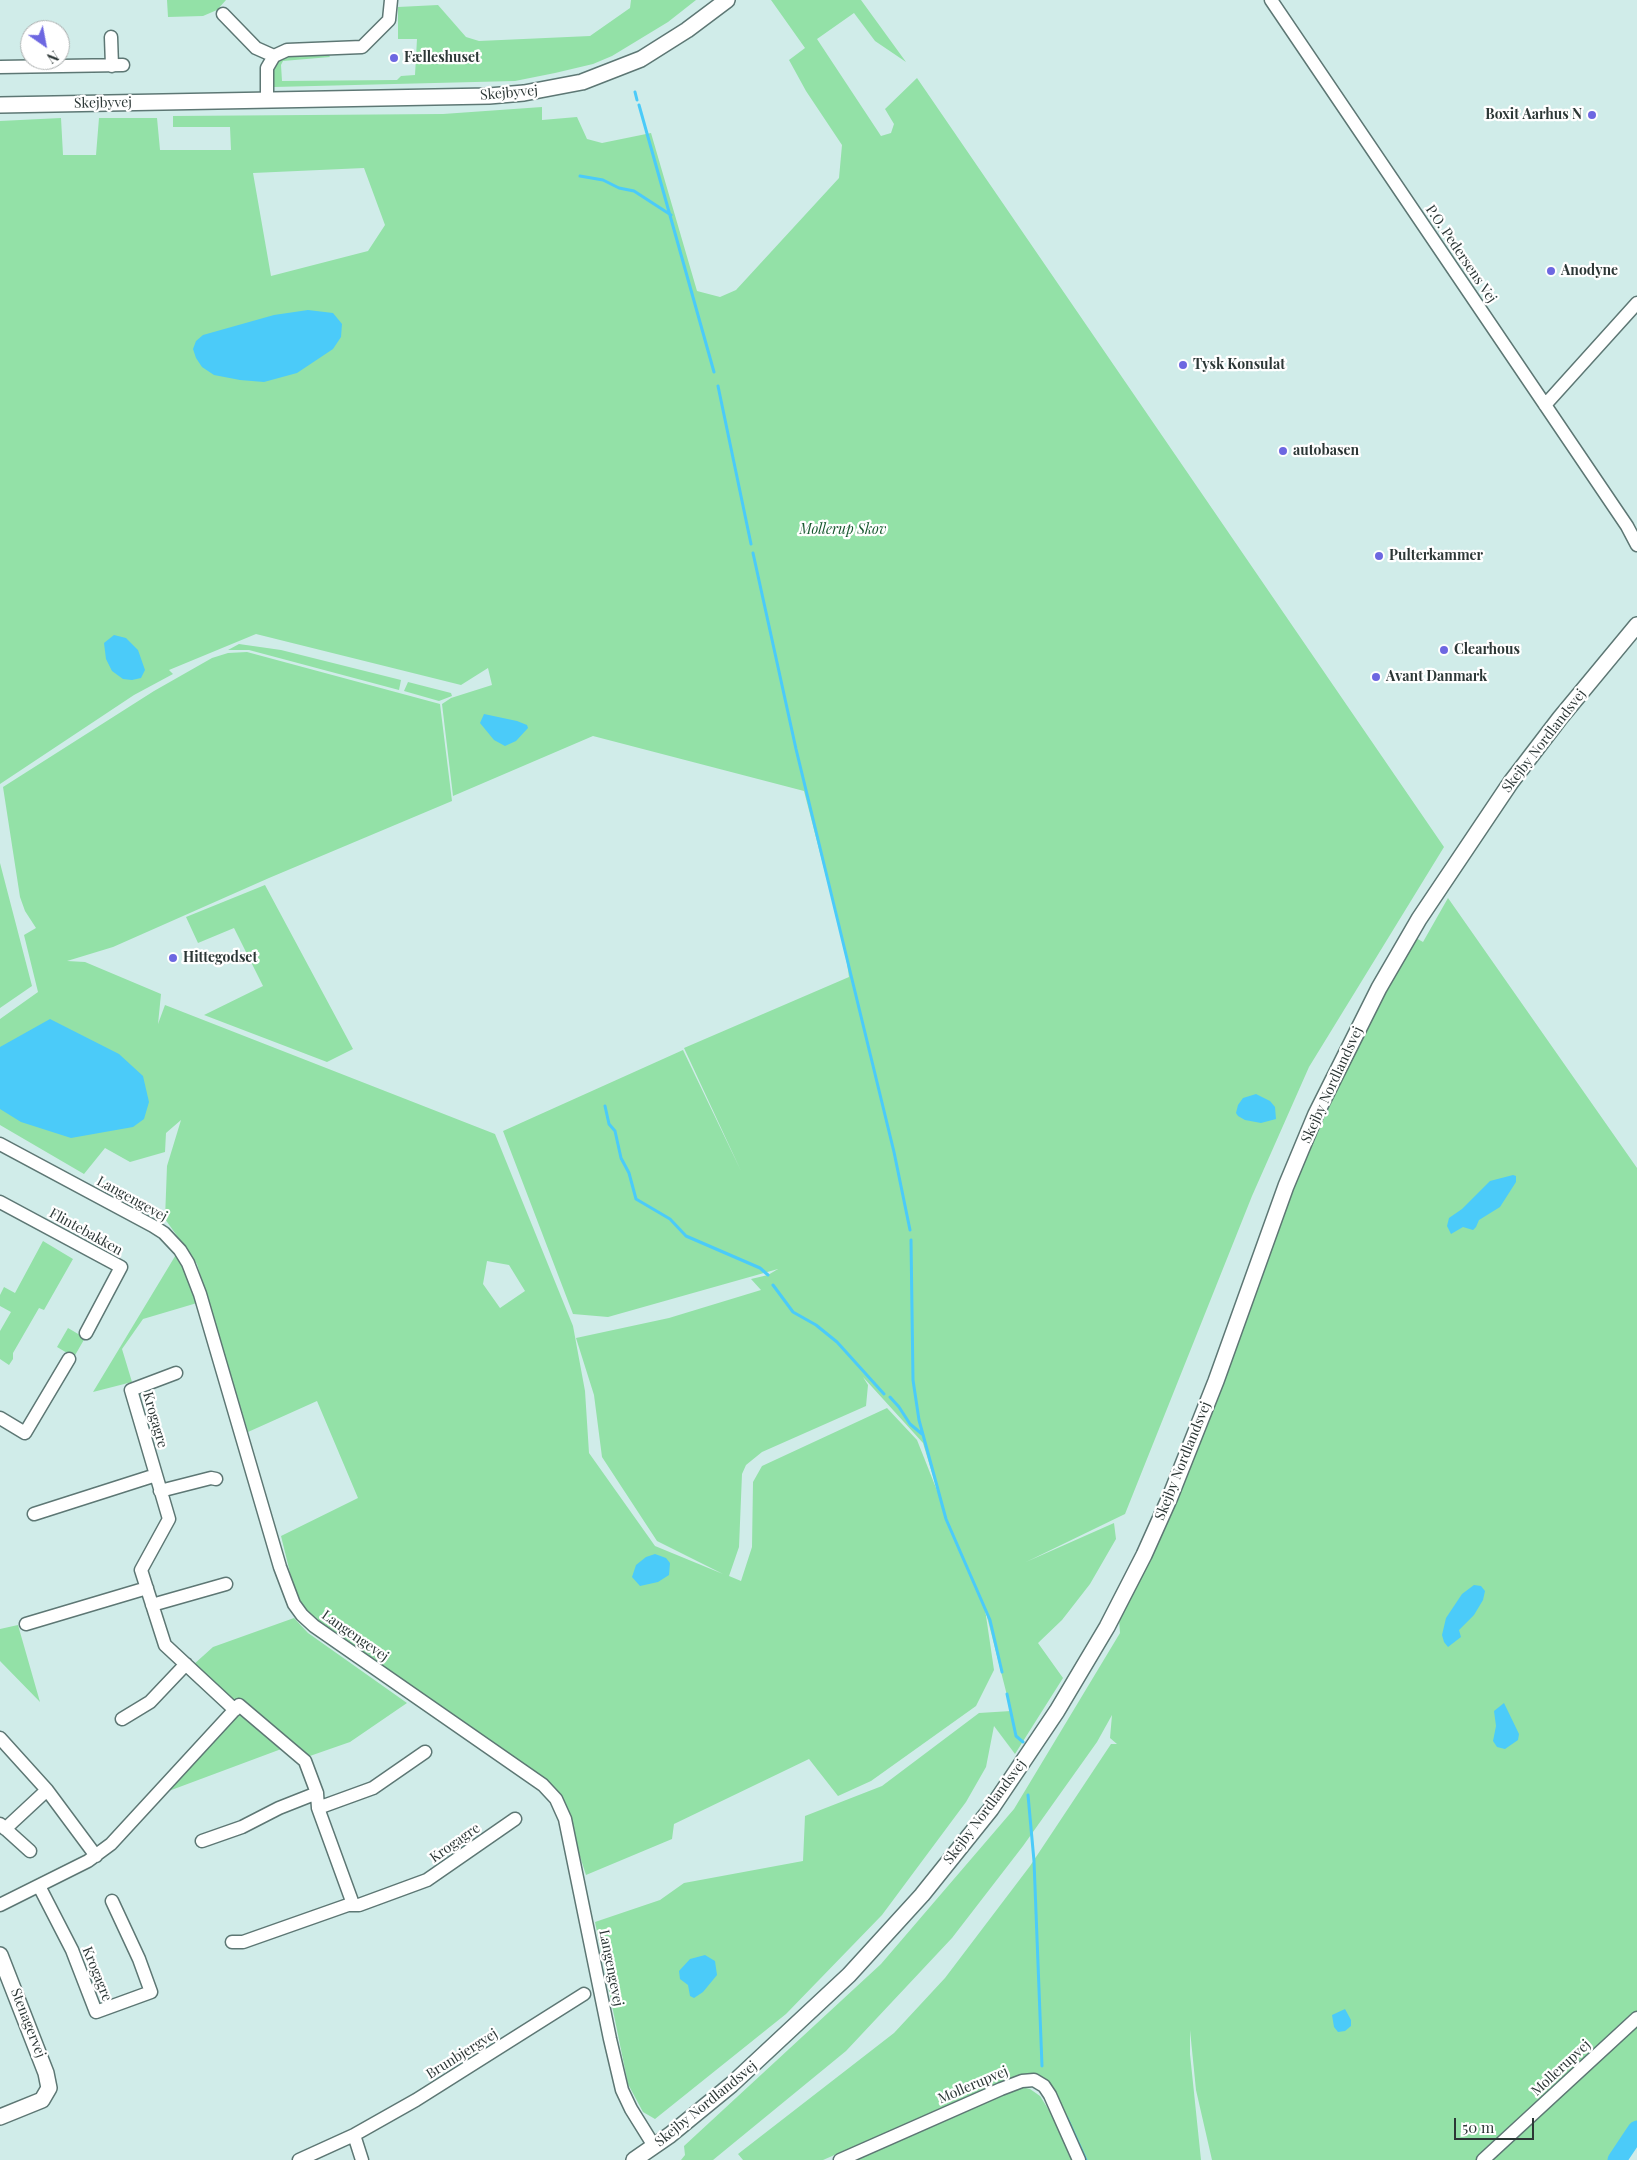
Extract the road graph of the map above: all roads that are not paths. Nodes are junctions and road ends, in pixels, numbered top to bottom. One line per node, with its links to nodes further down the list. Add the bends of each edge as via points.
1 (391, 0): 6 (street, via 389,20 362,47 287,50)
2 (727, 0): 8 (street, Skejbyvej, via 640,59 582,82 552,89 489,96)
3 (1271, 0): 11 (street, P.O. Pedersens Vej)
4 (222, 14): 6 (street, via 256,48)
5 (111, 37): 7 (street, via 118,65)
6 (274, 56): 8 (street, via 267,68)
7 (0, 67)
8 (267, 100): 9 (street, Skejbyvej)
9 (0, 105)
10 (1637, 303): 11 (street)
11 (1545, 405): 12 (street, P.O. Pedersens Vej)
12 (1627, 526): 13 (street, P.O. Pedersens Vej); 14 (street, P.O. Pedersens Vej)
13 (1637, 536)
14 (1637, 545)
15 (1637, 625): 17 (street, Skejby Nordlandsvej)
16 (1637, 641): 17 (street, Skejby Nordlandsvej)
17 (1600, 669): 55 (street, Skejby Nordlandsvej, via 1511,782 1467,846 1419,919 1359,1028 1316,1114 1286,1186 1216,1381 1170,1496 1107,1627 1057,1711 991,1809 922,1895 856,1968 732,2085)
18 (0, 1144): 55 (street, Langengevej, via 154,1226 180,1250 200,1294 280,1567 294,1604 302,1615 543,1785 556,1799 572,1849 620,2081 631,2109)
19 (0, 1202): 20 (street, Flintebakken, via 120,1267)
20 (86, 1333)
21 (69, 1359): 23 (street, via 25,1433)
22 (176, 1373): 24 (street, Krogagre, via 131,1390)
23 (0, 1418)
24 (156, 1475): 26 (street, Krogagre); 27 (street)
25 (216, 1479): 26 (street)
26 (160, 1491): 29 (street, Krogagre, via 168,1519 141,1570)
27 (34, 1514)
28 (226, 1584): 30 (street)
29 (147, 1588): 30 (street, Krogagre); 31 (street)
30 (152, 1605): 32 (street, Krogagre, via 165,1645)
31 (26, 1624)
32 (186, 1664): 33 (street, Krogagre); 34 (street, via 150,1702)
33 (235, 1710): 38 (street, Krogagre, via 240,1705 305,1760); 44 (street, via 111,1844)
34 (122, 1719)
35 (0, 1738): 37 (street)
36 (424, 1752): 39 (street, via 373,1788)
37 (47, 1790): 41 (street); 44 (street)
38 (317, 1794): 39 (street, Krogagre); 42 (street)
39 (318, 1808): 47 (street, Krogagre)
40 (515, 1819): 47 (street, Krogagre, via 427,1880)
41 (3, 1826): 43 (street)
42 (202, 1841)
43 (30, 1851)
44 (96, 1856): 45 (street)
45 (39, 1886): 46 (street, Krogagre, via 72,1950 96,2012 151,1992); 48 (street)
46 (112, 1901)
47 (353, 1904): 49 (street, Krogagre, via 243,1942)
48 (0, 1905)
49 (232, 1942)
50 (0, 1954): 53 (street, Stenagervej, via 49,2083 48,2093 38,2102)
51 (584, 1994): 54 (street, Brunbjergvej, via 477,2063)
52 (1637, 2018): 61 (street, Mollerupvej)
53 (0, 2117)
54 (354, 2135): 56 (street, Brunbjergvej); 57 (street)
55 (654, 2146): 58 (street, Skejby Nordlandsvej)
56 (298, 2160)
57 (362, 2160)
58 (634, 2160)
59 (840, 2160): 60 (street, Mollerupvej, via 1001,2089 1034,2080 1050,2095)
60 (1079, 2160)
61 (1482, 2160)

